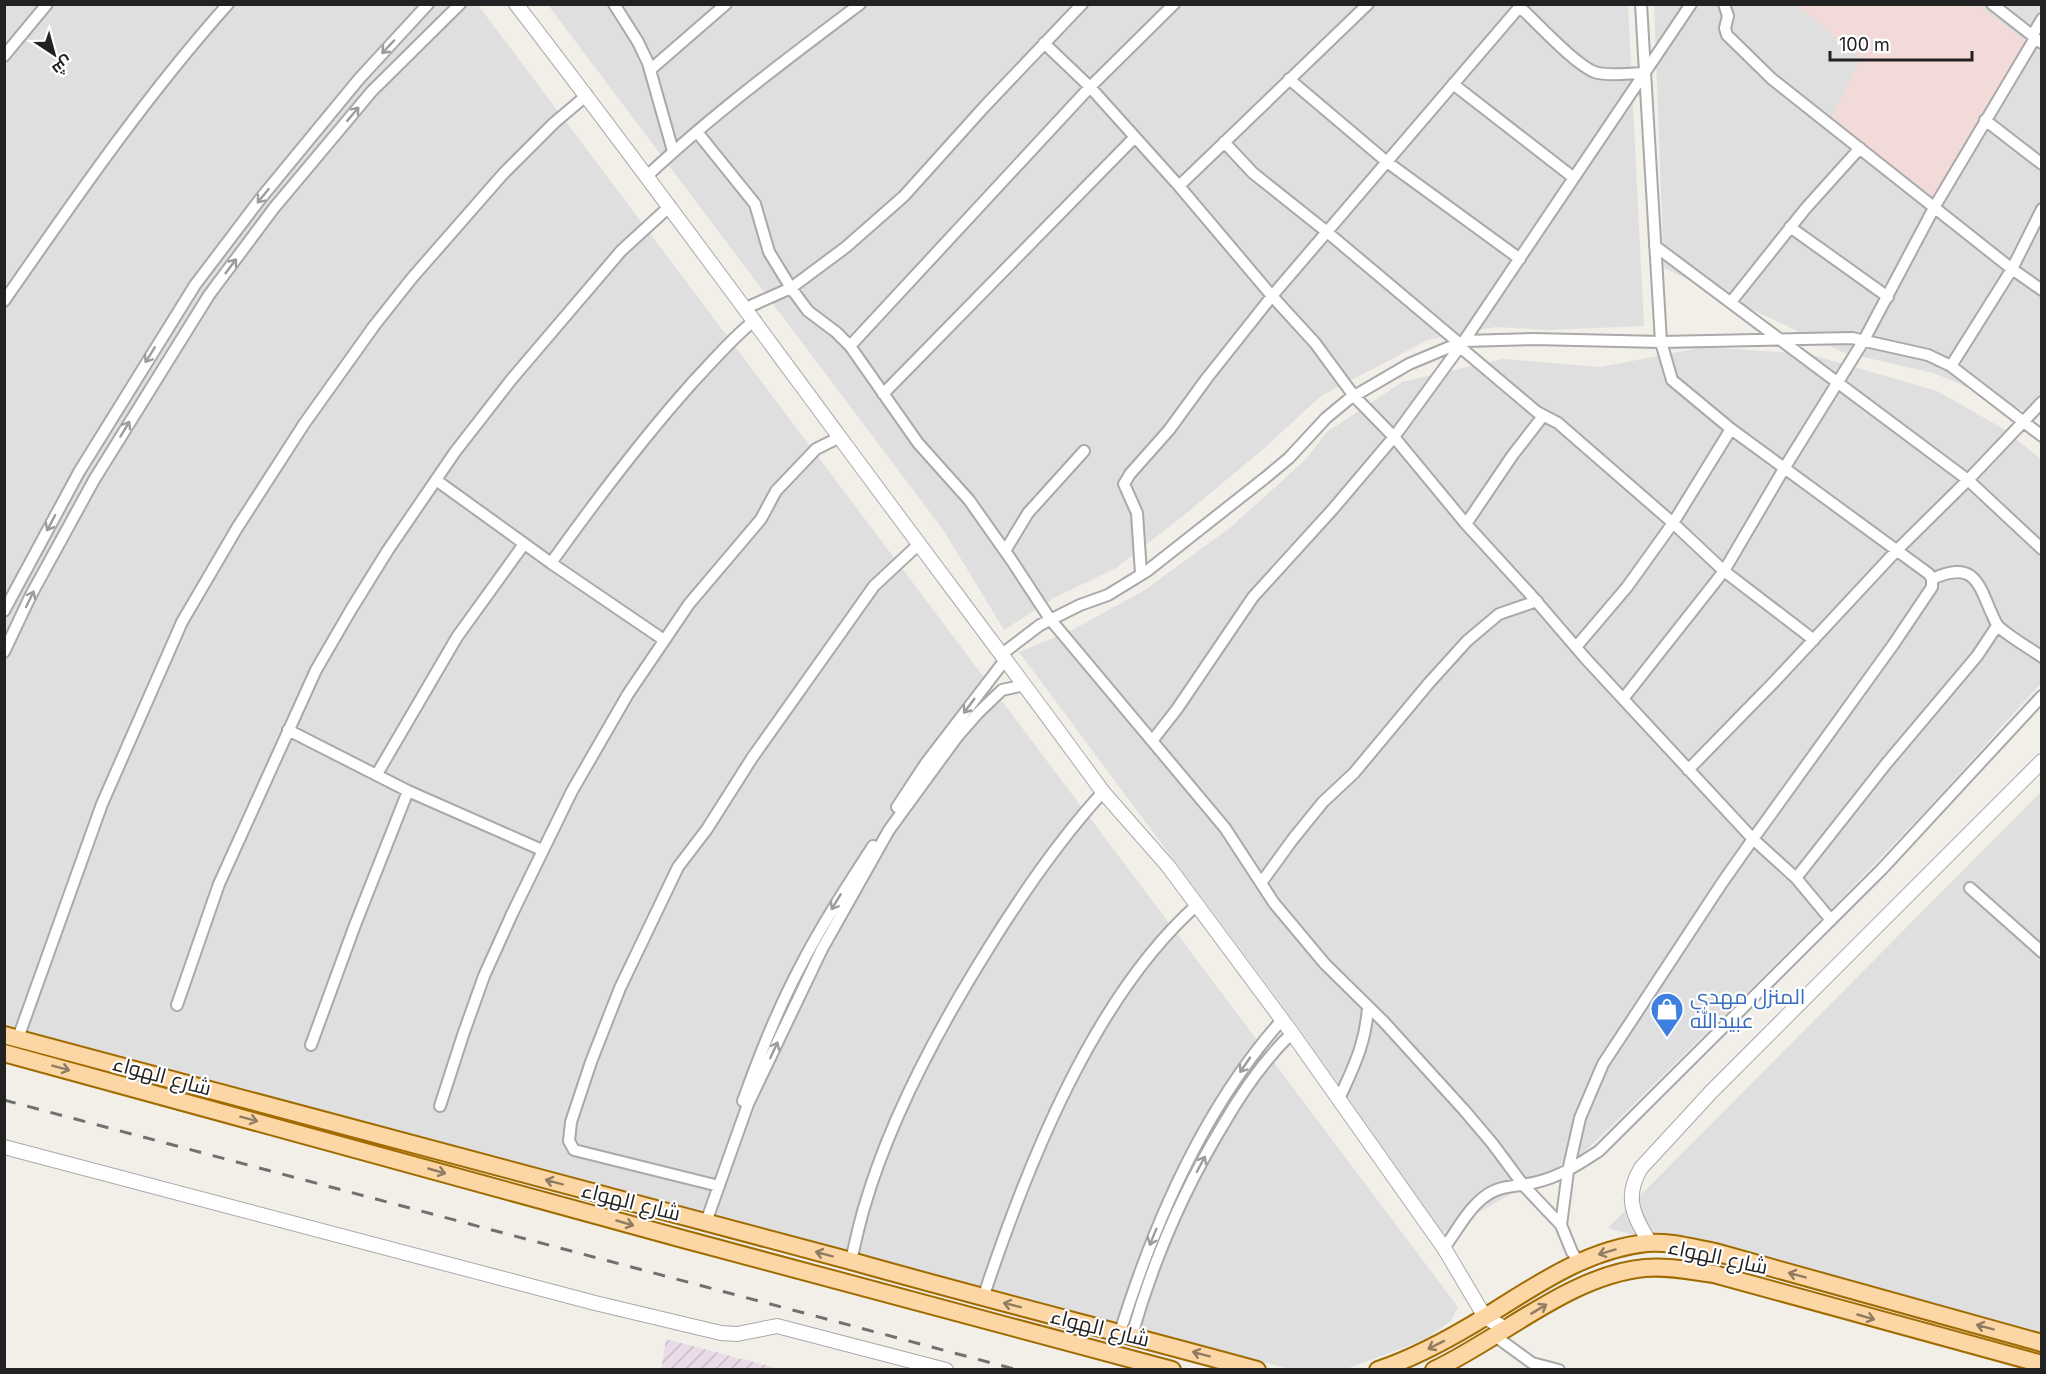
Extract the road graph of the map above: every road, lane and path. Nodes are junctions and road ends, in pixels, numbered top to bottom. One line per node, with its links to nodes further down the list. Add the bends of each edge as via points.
1 (47, 4): 20 (street)
2 (228, 4): 51 (street, via 131,122)
3 (428, 4): 87 (street, one-way to 87, via 359,79 195,285 79,471)
4 (460, 4): 93 (street, one-way to 4, via 94,480 209,295 274,208 372,91)
5 (516, 4): 27 (street)
6 (614, 4): 22 (street)
7 (726, 4): 22 (street)
8 (860, 4): 29 (street)
9 (1082, 4): 19 (street)
10 (1174, 4): 26 (street)
11 (1368, 4): 24 (street)
12 (1641, 4): 23 (street)
13 (1691, 4): 23 (street)
14 (1724, 4): 32 (street, via 1727,34 1772,79)
15 (1992, 4): 18 (street)
16 (1521, 6): 23 (street, via 1590,69 1599,73); 25 (street)
17 (2042, 19): 18 (street)
18 (2036, 39): 28 (street)
19 (1044, 43): 26 (street); 47 (street, via 904,196)
20 (8, 44): 21 (street)
21 (4, 56)
22 (650, 70): 33 (street)
23 (1645, 73): 37 (street); 44 (street)
24 (1289, 79): 31 (street); 34 (street)
25 (1453, 84): 34 (street); 37 (street)
26 (1090, 87): 30 (street); 59 (street)
27 (587, 95): 36 (street); 118 (street, via 503,174 412,278 304,424 237,528 182,622 102,804)
28 (1985, 120): 35 (street); 40 (street)
29 (697, 132): 33 (street); 47 (street, via 755,204 768,252)
30 (1134, 138): 38 (street); 62 (street)
31 (1224, 142): 38 (street); 43 (street, via 1253,173)
32 (1860, 148): 40 (street); 42 (street)
33 (673, 151): 36 (street)
34 (1387, 162): 43 (street); 45 (street)
35 (2042, 164)
36 (646, 177): 39 (street)
37 (1574, 178): 45 (street)
38 (1179, 186): 49 (street)
39 (670, 206): 53 (street); 73 (street, via 606,267 511,380)
40 (1935, 206): 46 (street); 50 (street)
41 (2042, 208): 46 (street)
42 (1791, 227): 50 (street); 52 (street)
43 (1327, 232): 49 (street); 58 (street)
44 (1655, 246): 52 (street); 57 (street)
45 (1520, 259): 58 (street)
46 (2012, 269): 48 (street); 60 (street)
47 (791, 288): 53 (street); 59 (street, via 808,310)
48 (2042, 290)
49 (1272, 296): 63 (street, via 1315,343); 84 (street, via 1124,484 1137,513)
50 (1888, 297): 56 (street)
51 (4, 301)
52 (1731, 302): 55 (street)
53 (746, 308): 54 (street)
54 (755, 320): 69 (street); 82 (street, via 651,431)
55 (1781, 339): 56 (street); 57 (street); 61 (street)
56 (1864, 340): 60 (street, via 1928,355); 61 (street)
57 (1661, 342): 58 (street, via 1534,339); 67 (street, via 1672,380)
58 (1461, 343): 63 (street, via 1409,364); 65 (street); 70 (street)
59 (850, 346): 62 (street)
60 (1951, 366): 66 (street)
61 (1839, 382): 72 (street); 74 (street)
62 (883, 394): 81 (street)
63 (1354, 396): 70 (street); 84 (street, via 1326,418 1289,458)
64 (2042, 402): 66 (street)
65 (1543, 416): 75 (street, via 1558,423); 76 (street)
66 (2023, 423): 68 (street); 74 (street)
67 (1731, 429): 72 (street); 75 (street)
68 (2042, 436)
69 (840, 437): 78 (street); 90 (street, via 816,449 776,491 760,519)
70 (1394, 437): 76 (street); 100 (street, via 1253,597)
71 (1084, 451): 81 (street, via 1028,513)
72 (1785, 467): 80 (street); 83 (street)
73 (436, 480): 77 (street); 99 (street, via 352,608 316,670)
74 (1968, 480): 79 (street); 80 (street)
75 (1673, 523): 83 (street); 92 (street, via 1627,587)
76 (1466, 524): 86 (street)
77 (524, 544): 82 (street); 103 (street, via 457,638)
78 (919, 544): 94 (street); 125 (street, via 874,586 678,867 620,988 571,1122 569,1141 574,1150)
79 (2042, 549)
80 (1897, 550): 85 (street); 91 (street)
81 (1005, 551): 88 (street)
82 (551, 563): 90 (street)
83 (1724, 571): 91 (street); 98 (street)
84 (1141, 574): 88 (street, via 1108,595)
85 (1932, 579): 89 (street, via 1961,570 1970,575); 106 (street, via 1932,587 1893,645)
86 (1536, 601): 92 (street); 109 (street, via 1499,614 1467,641 1354,773 1323,802)
87 (4, 611)
88 (1050, 619): 94 (street, via 1021,637); 100 (street)
89 (1997, 626): 95 (street); 108 (street)
90 (664, 640): 107 (street, via 622,704)
91 (1814, 640): 102 (street)
92 (1576, 647): 98 (street)
93 (4, 652)
94 (1003, 657): 96 (street); 125 (street, one-way to 125, via 926,763 835,903 798,970 751,1078 720,1164)
95 (2042, 657)
96 (1024, 685): 105 (street); 125 (street, one-way to 96, via 748,1104 822,949 889,830 978,713 1002,690)
97 (2042, 696): 112 (street)
98 (1623, 699): 102 (street)
99 (288, 730): 103 (street); 114 (street, via 219,884)
100 (1152, 741): 109 (street, via 1225,828)
101 (2042, 761): 129 (street, via 1712,1091 1641,1168 1634,1179 1632,1207)
102 (1688, 770): 106 (street)
103 (376, 774): 104 (street)
104 (408, 791): 107 (street); 119 (street)
105 (1103, 792): 111 (street); 131 (street, via 1075,822 1015,905 942,1028 886,1147 864,1207)
106 (1753, 839): 108 (street); 124 (street, via 1603,1064 1580,1118)
107 (542, 850): 122 (street, via 484,976)
108 (1796, 878): 112 (street)
109 (1261, 883): 115 (street, via 1325,964)
110 (1970, 888): 113 (street)
111 (1197, 905): 116 (street); 133 (street, via 1142,964 1075,1072 1023,1187)
112 (1831, 920): 124 (street, via 1624,1128 1599,1151)
113 (2042, 952)
114 (177, 1005)
115 (1368, 1006): 121 (street, via 1361,1051); 126 (street, via 1464,1110)
116 (1282, 1020): 117 (street); 135 (street, one-way to 135, via 1244,1066 1204,1133 1161,1219 1135,1283)
117 (1292, 1034): 121 (street); 135 (street, one-way to 117, via 1190,1184 1214,1139 1265,1061)
118 (11, 1036): 127 (main road, شارع الهواء, one-way to 118)
119 (311, 1045)
120 (4, 1053): 140 (main road, شارع الهواء, one-way to 140)
121 (1339, 1099): 130 (street)
122 (440, 1106)
123 (4, 1147): 139 (street, via 594,1303 721,1333 777,1326)
124 (1568, 1171): 126 (street); 128 (street)
125 (719, 1184): 127 (street)
126 (1524, 1186): 128 (street); 130 (street, via 1510,1186 1485,1196)
127 (706, 1222): 131 (main road, شارع الهواء, one-way to 127)
128 (1561, 1226): 132 (street)
129 (1650, 1243): 132 (main road, شارع الهواء, one-way to 132, via 1604,1252); 137 (main road, شارع الهواء, one-way to 129, via 1715,1252)
130 (1444, 1248): 134 (street)
131 (851, 1261): 133 (main road, شارع الهواء)
132 (1580, 1262): 134 (main road, شارع الهواء)
133 (983, 1298): 135 (main road, شارع الهواء, one-way to 133)
134 (1485, 1317): 136 (street); 142 (main road, شارع الهواء, one-way to 142, via 1437,1345)
135 (1126, 1333): 141 (main road, شارع الهواء, one-way to 135)
136 (1501, 1333): 138 (main road, شارع الهواء, one-way to 138, via 1598,1279 1645,1268 1680,1268); 143 (main road, شارع الهواء); 144 (street, via 1532,1363)
137 (2042, 1343)
138 (2042, 1364)
139 (946, 1370)
140 (1172, 1370)
141 (1257, 1370)
142 (1378, 1370)
143 (1434, 1370)
144 (1559, 1370)

